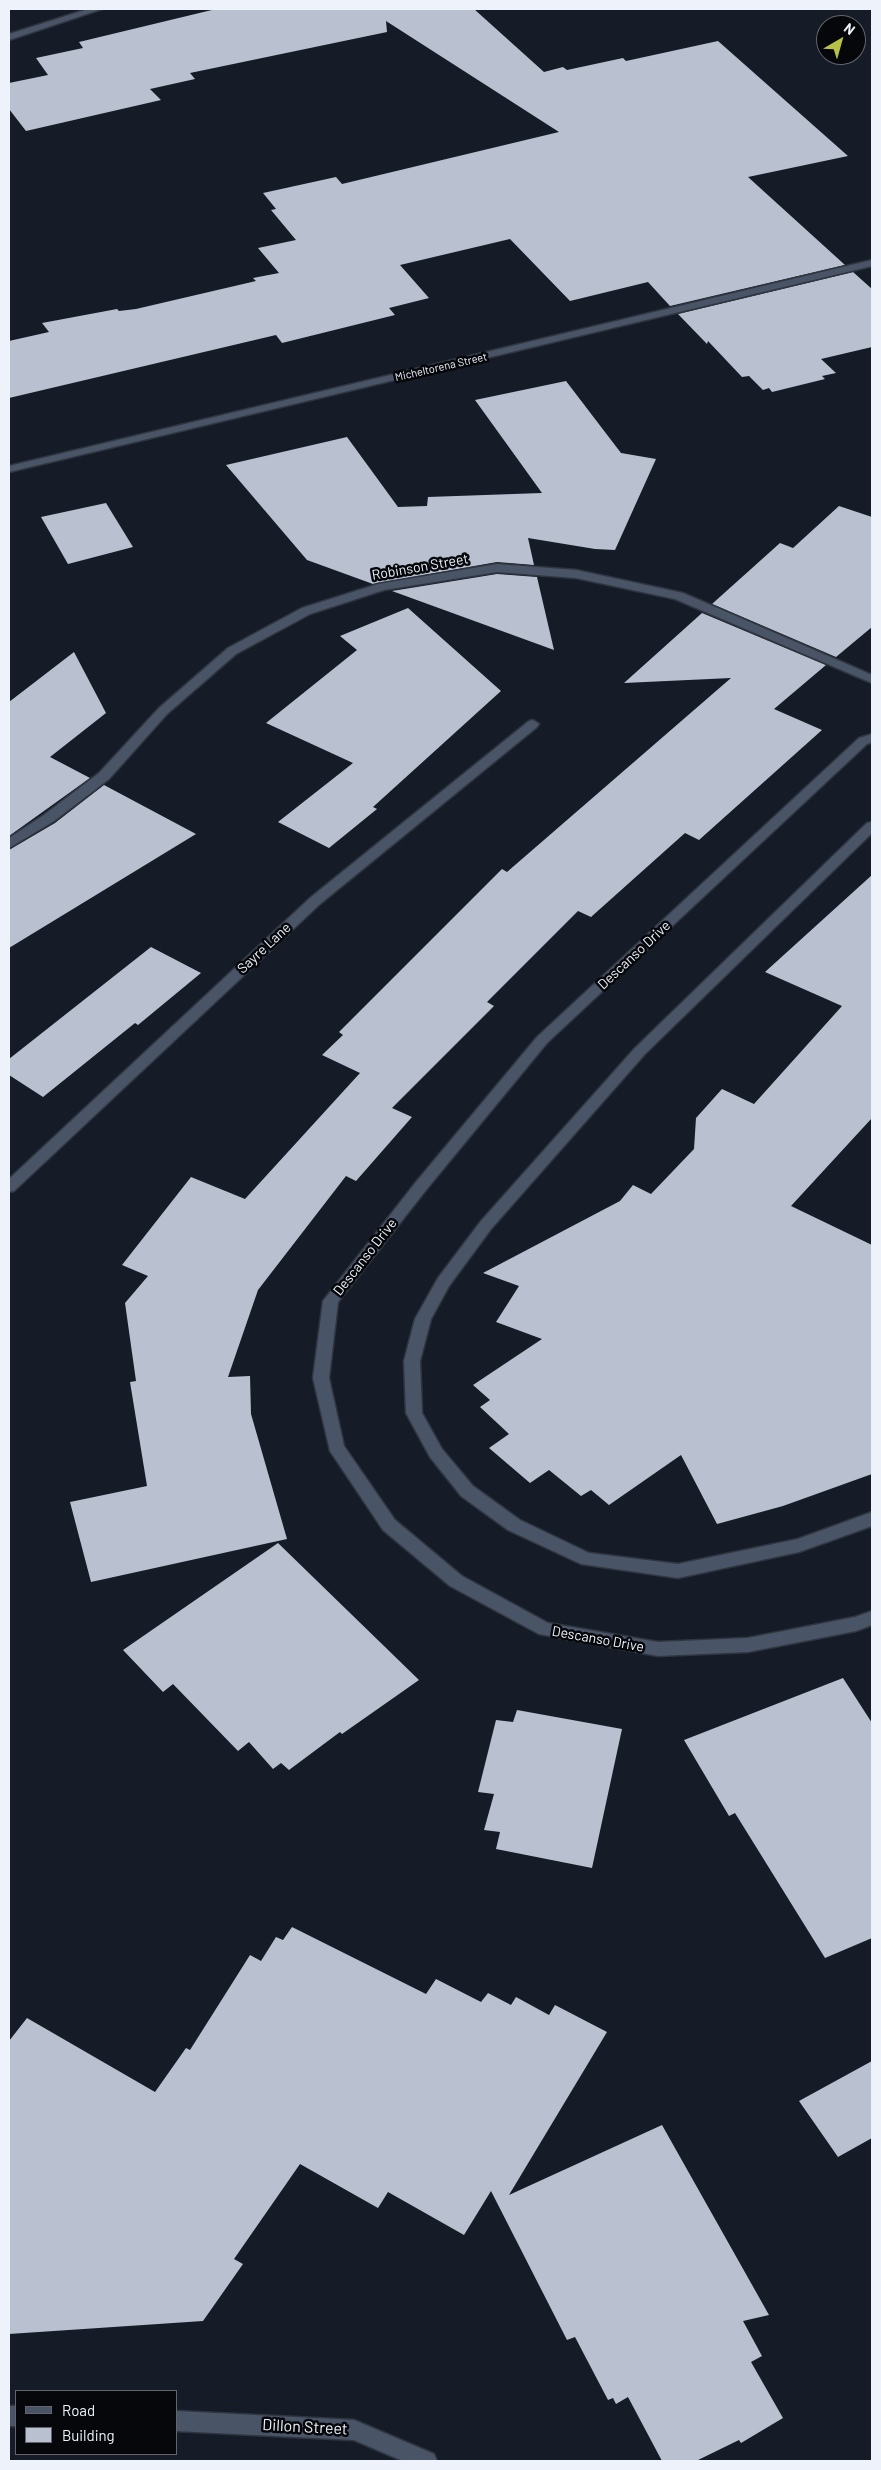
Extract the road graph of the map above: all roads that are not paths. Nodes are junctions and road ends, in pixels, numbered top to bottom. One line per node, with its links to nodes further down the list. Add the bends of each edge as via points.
1 (97, 9): 2 (street)
2 (9, 37)
3 (872, 263): 4 (street, Micheltorena Street)
4 (9, 470)
5 (872, 679): 9 (street, Robinson Street, via 679,596 576,574 497,568 382,587 306,611 232,651 163,711 104,776)
6 (533, 724): 10 (street, Sayre Lane, via 315,901)
7 (872, 738): 12 (street, Descanso Drive, via 863,742 542,1040 331,1301 321,1378 336,1446 389,1525 456,1582 544,1629 658,1649 748,1645)
8 (872, 826): 11 (street, via 640,1051 486,1225 443,1282 423,1319 412,1361 414,1413 436,1453 467,1491 514,1525 587,1559 678,1571 799,1545)
9 (9, 844)
10 (9, 1187)
11 (872, 1519)
12 (872, 1618)
13 (178, 2421): 14 (street, Dillon Street, via 354,2430)
14 (428, 2461)

